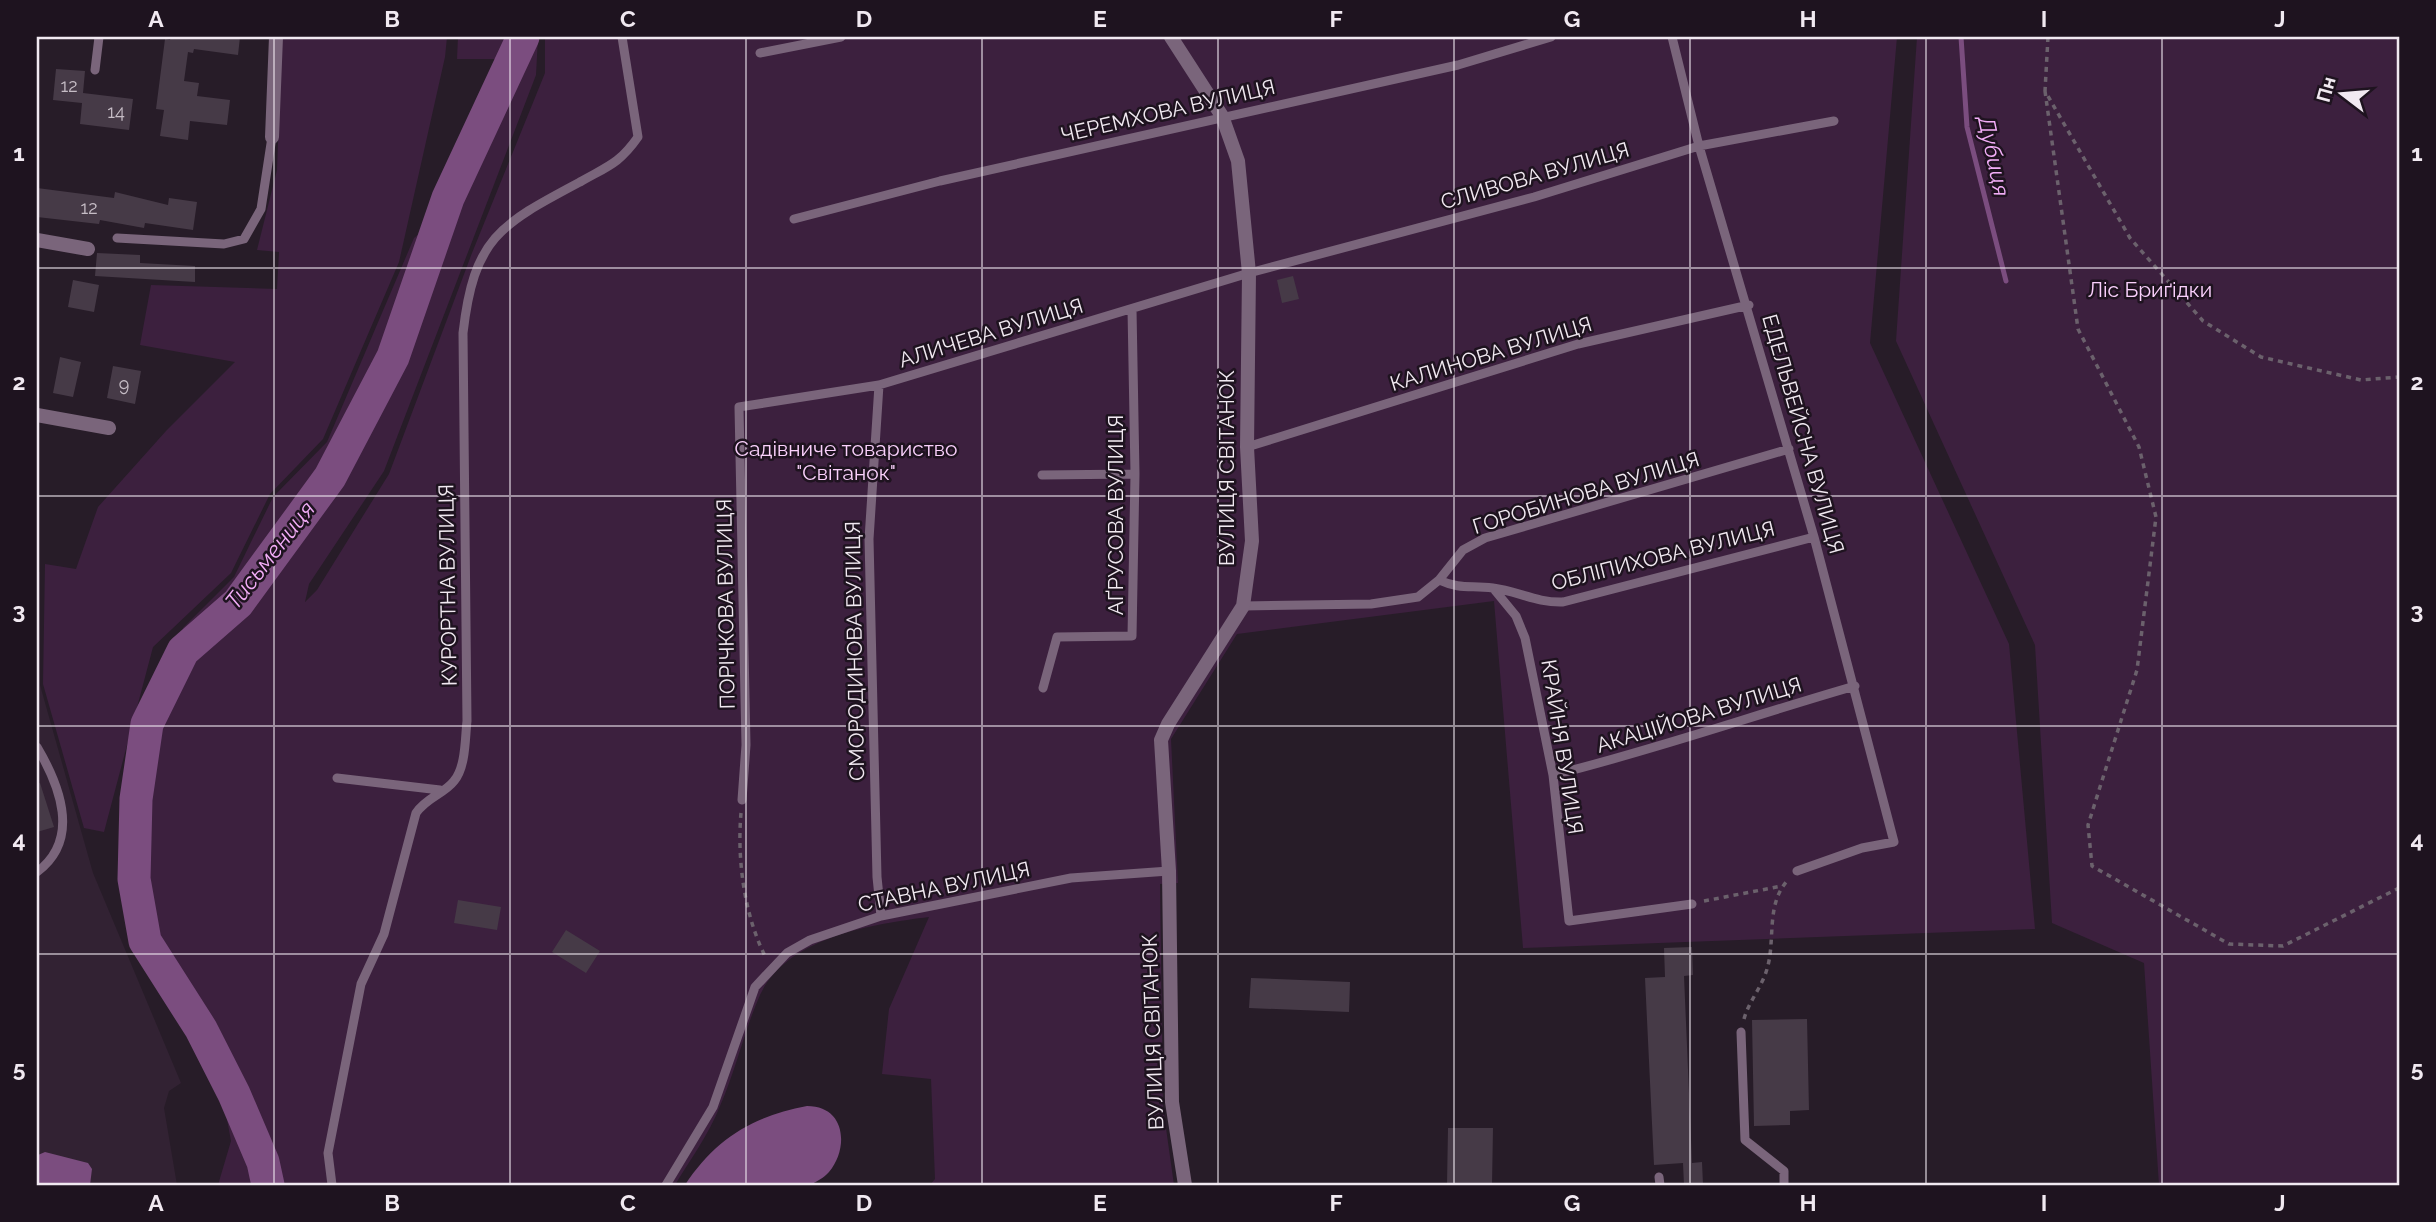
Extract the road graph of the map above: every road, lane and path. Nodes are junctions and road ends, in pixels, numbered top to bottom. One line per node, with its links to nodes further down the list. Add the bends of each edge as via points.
1 (99, 37): 10 (lane)
2 (276, 37): 14 (street)
3 (622, 37): 41 (lane, КУРОРТНА ВУЛИЦЯ, via 638,137 623,159 531,208 495,236 478,261 467,297 463,333 467,721 461,765 454,781)
4 (841, 37): 9 (lane)
5 (1171, 37): 12 (street, ВУЛИЦЯ СВІТАНОК)
6 (1551, 37): 12 (lane, ЧЕРЕМХОВА ВУЛИЦЯ, via 1458,65)
7 (1672, 37): 15 (lane, ЕДЕЛЬВЕЙСНА ВУЛИЦЯ)
8 (2048, 37): 11 (path)
9 (760, 53)
10 (95, 70)
11 (2045, 91): 23 (path, via 2130,238 2203,321 2261,357 2361,380); 47 (path, via 2078,329 2139,447 2156,517 2137,670 2088,825 2092,866 2229,944 2283,946)
12 (1222, 116): 16 (lane, ЧЕРЕМХОВА ВУЛИЦЯ); 20 (street, ВУЛИЦЯ СВІТАНОК, via 1238,162)
13 (1834, 121): 15 (lane, СЛИВОВА ВУЛИЦЯ)
14 (272, 137): 17 (lane, via 261,209 244,239 225,244)
15 (1699, 146): 20 (lane, СЛИВОВА ВУЛИЦЯ, via 1534,197); 21 (lane, ЕДЕЛЬВЕЙСНА ВУЛИЦЯ)
16 (794, 219)
17 (117, 238)
18 (37, 240): 19 (street)
19 (88, 249)
20 (1249, 273): 22 (lane, АЛИЧЕВА ВУЛИЦЯ); 28 (street, ВУЛИЦЯ СВІТАНОК)
21 (1749, 305): 28 (lane, КАЛИНОВА ВУЛИЦЯ, via 1578,344); 29 (lane, ЕДЕЛЬВЕЙСНА ВУЛИЦЯ)
22 (1132, 309): 24 (lane, АЛИЧЕВА ВУЛИЦЯ); 30 (lane, АҐРУСОВА ВУЛИЦЯ)
23 (2399, 377)
24 (879, 385): 25 (lane, АЛИЧЕВА ВУЛИЦЯ); 49 (lane, СМОРОДИНОВА ВУЛИЦЯ, via 869,539)
25 (739, 407): 42 (lane, ПОРІЧКОВА ВУЛИЦЯ, via 746,746)
26 (37, 415): 27 (street)
27 (109, 428)
28 (1247, 447): 35 (street, ВУЛИЦЯ СВІТАНОК, via 1252,541)
29 (1789, 449): 32 (lane, ЕДЕЛЬВЕЙСНА ВУЛИЦЯ); 33 (lane, ГОРОБИНОВА ВУЛИЦЯ, via 1485,538 1463,550)
30 (1135, 474): 31 (lane); 37 (lane, АҐРУСОВА ВУЛИЦЯ, via 1132,636 1057,637)
31 (1041, 475)
32 (1814, 537): 34 (lane, ОБЛІПИХОВА ВУЛИЦЯ, via 1563,602 1545,603); 36 (lane, ЕДЕЛЬВЕЙСНА ВУЛИЦЯ)
33 (1439, 580): 34 (lane, ОБЛІПИХОВА ВУЛИЦЯ, via 1457,588); 35 (lane, ГОРОБИНОВА ВУЛИЦЯ, via 1418,597 1401,600)
34 (1493, 588): 39 (lane, КРАЙНЯ ВУЛИЦЯ, via 1513,610 1525,638)
35 (1243, 606): 43 (street, ВУЛИЦЯ СВІТАНОК, via 1161,740)
36 (1855, 687): 39 (lane, АКАЦІЙОВА ВУЛИЦЯ, via 1765,711 1631,756); 44 (lane, ЕДЕЛЬВЕЙСНА ВУЛИЦЯ, via 1894,842)
37 (1043, 688)
38 (37, 747): 45 (lane, via 54,775 64,812 56,852)
39 (1553, 775): 48 (lane, КРАЙНЯ ВУЛИЦЯ, via 1569,922)
40 (337, 778): 41 (lane)
41 (440, 790): 52 (lane, КУРОРТНА ВУЛИЦЯ, via 416,813 384,934 362,984 328,1153)
42 (742, 800): 50 (path, via 740,849 746,893 756,935)
43 (1169, 871): 49 (lane, СТАВНА ВУЛИЦЯ, via 1071,878); 54 (street, ВУЛИЦЯ СВІТАНОК, via 1172,1102)
44 (1797, 871): 46 (path)
45 (37, 872)
46 (1782, 886): 48 (path); 51 (path, via 1772,920 1768,969)
47 (2399, 888)
48 (1692, 904)
49 (881, 916): 50 (lane, СТАВНА ВУЛИЦЯ, via 810,940)
50 (771, 967): 53 (lane, СТАВНА ВУЛИЦЯ, via 745,1010 713,1107)
51 (1741, 1032): 55 (lane, via 1745,1140 1784,1171)
52 (332, 1185)
53 (666, 1185)
54 (1185, 1185)
55 (1784, 1185)

